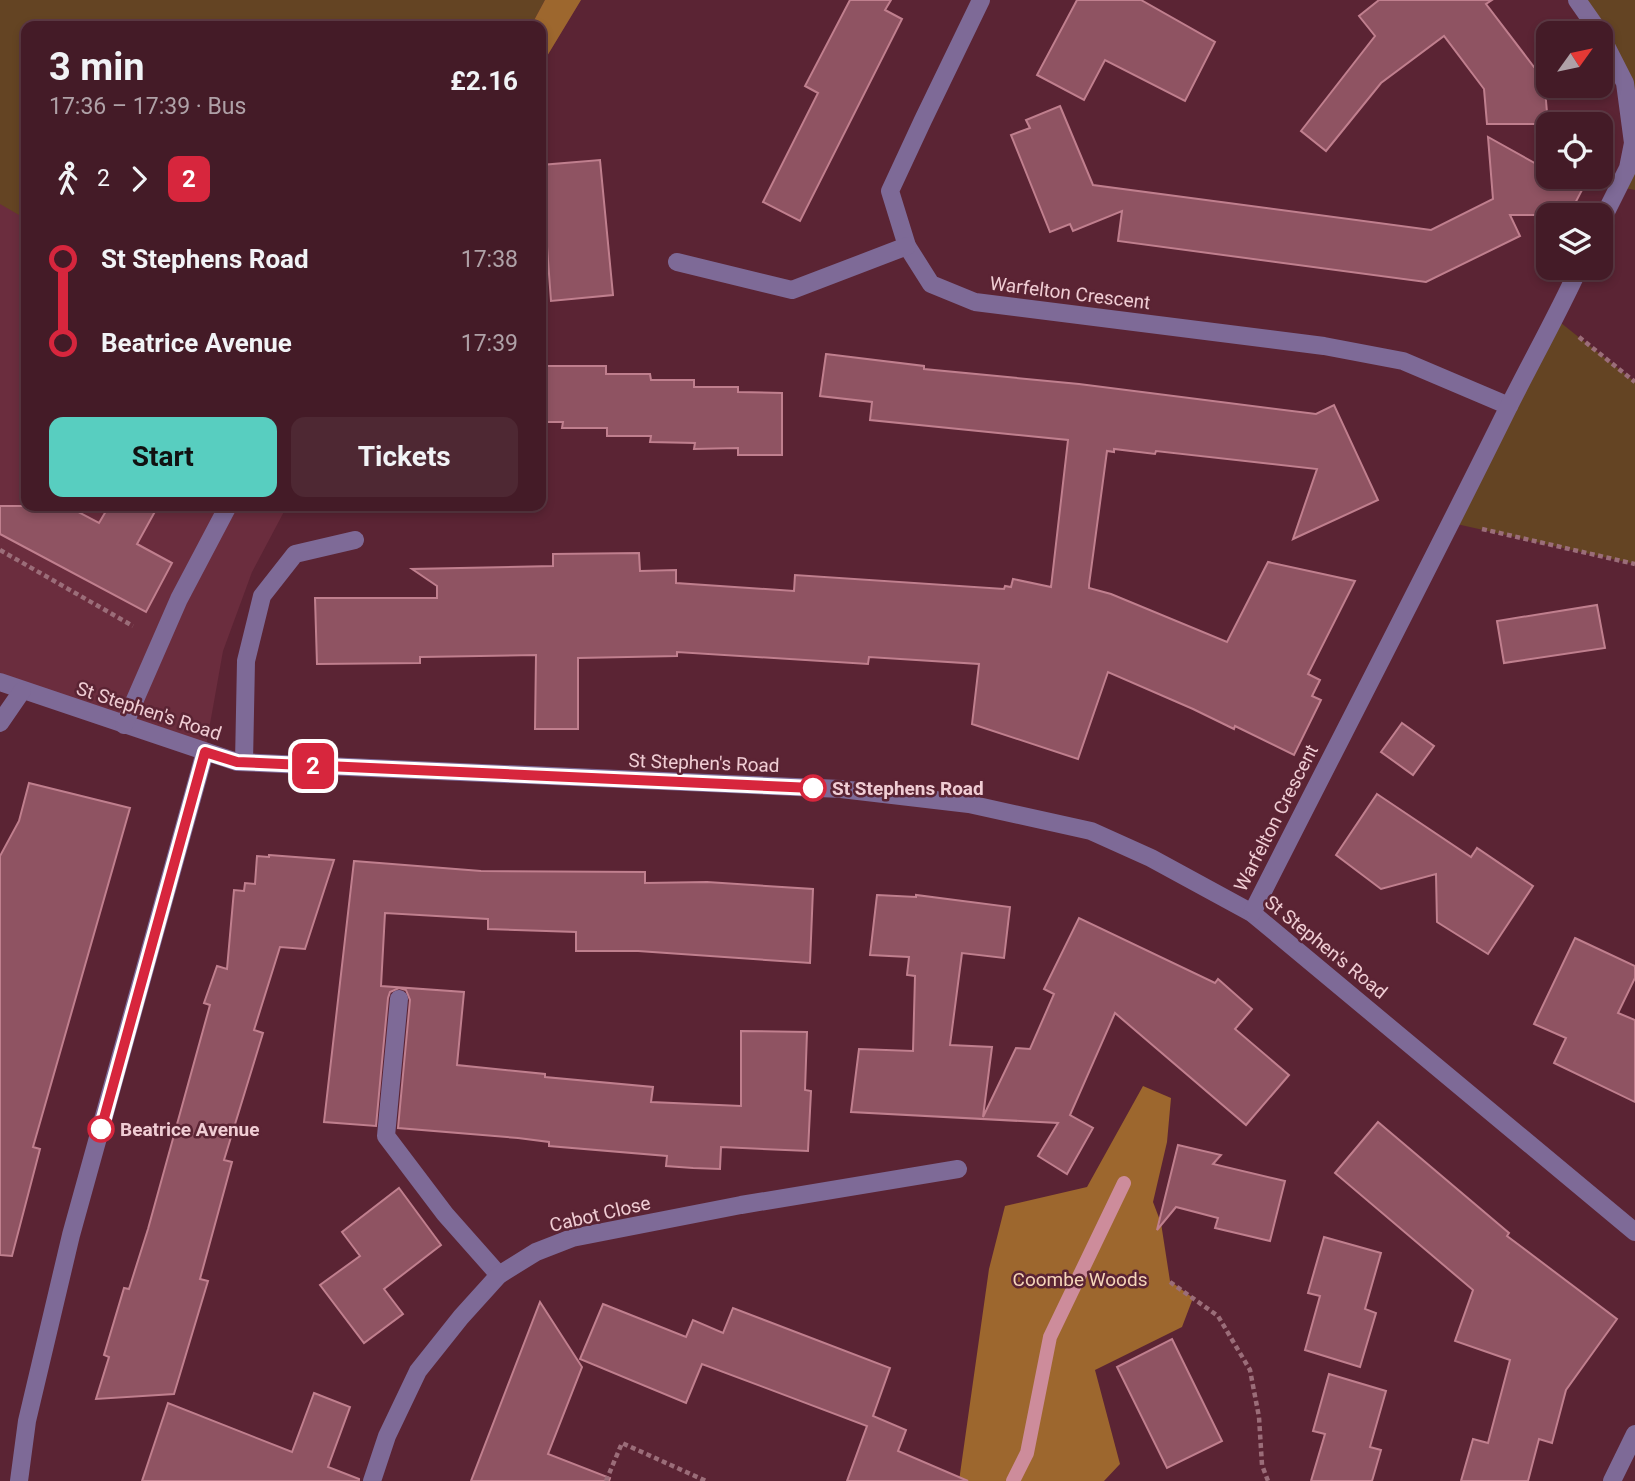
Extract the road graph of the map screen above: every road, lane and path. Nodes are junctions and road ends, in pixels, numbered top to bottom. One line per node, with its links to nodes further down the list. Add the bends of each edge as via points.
1 (981, 0): 6 (street, Warfelton Crescent, via 890,191)
2 (1577, 0): 3 (street)
3 (1591, 21)
4 (1614, 61): 5 (street, via 1625,83 1633,143 1628,169)
5 (1611, 203)
6 (907, 246): 7 (street, via 792,290); 11 (street, Warfelton Crescent, via 931,284 975,302 1324,346 1403,361)
7 (677, 262)
8 (1574, 280): 9 (street, Warfelton Crescent)
9 (1556, 319): 10 (path); 11 (street, Warfelton Crescent)
10 (1635, 382)
11 (1509, 406): 13 (street, Warfelton Crescent)
12 (225, 511): 17 (street)
13 (1452, 523): 16 (path); 24 (street, Warfelton Crescent)
14 (355, 540): 23 (street, via 295,554 262,596 246,661)
15 (0, 550): 17 (path)
16 (1635, 564)
17 (161, 642): 21 (street)
18 (0, 682): 19 (street, St Stephen's Road)
19 (22, 691): 20 (street); 21 (street, St Stephen's Road)
20 (0, 723)
21 (124, 725): 22 (street, St Stephen's Road)
22 (205, 752): 23 (street, St Stephen's Road); 31 (street, via 71,1235 27,1421)
23 (244, 762): 24 (street, St Stephen's Road, via 841,789 969,804 1091,831)
24 (1251, 912): 27 (street, St Stephen's Road)
25 (399, 999): 28 (street, via 386,1136)
26 (958, 1169): 28 (street, Cabot Close, via 572,1238 536,1252)
27 (1635, 1232)
28 (499, 1275): 32 (street, Cabot Close, via 418,1371 387,1436)
29 (1170, 1282): 35 (path, via 1218,1316 1250,1370)
30 (1635, 1434): 36 (street)
31 (19, 1481)
32 (372, 1481)
33 (606, 1481): 34 (path, via 622,1443)
34 (706, 1481)
35 (1268, 1481)
36 (1612, 1481)

